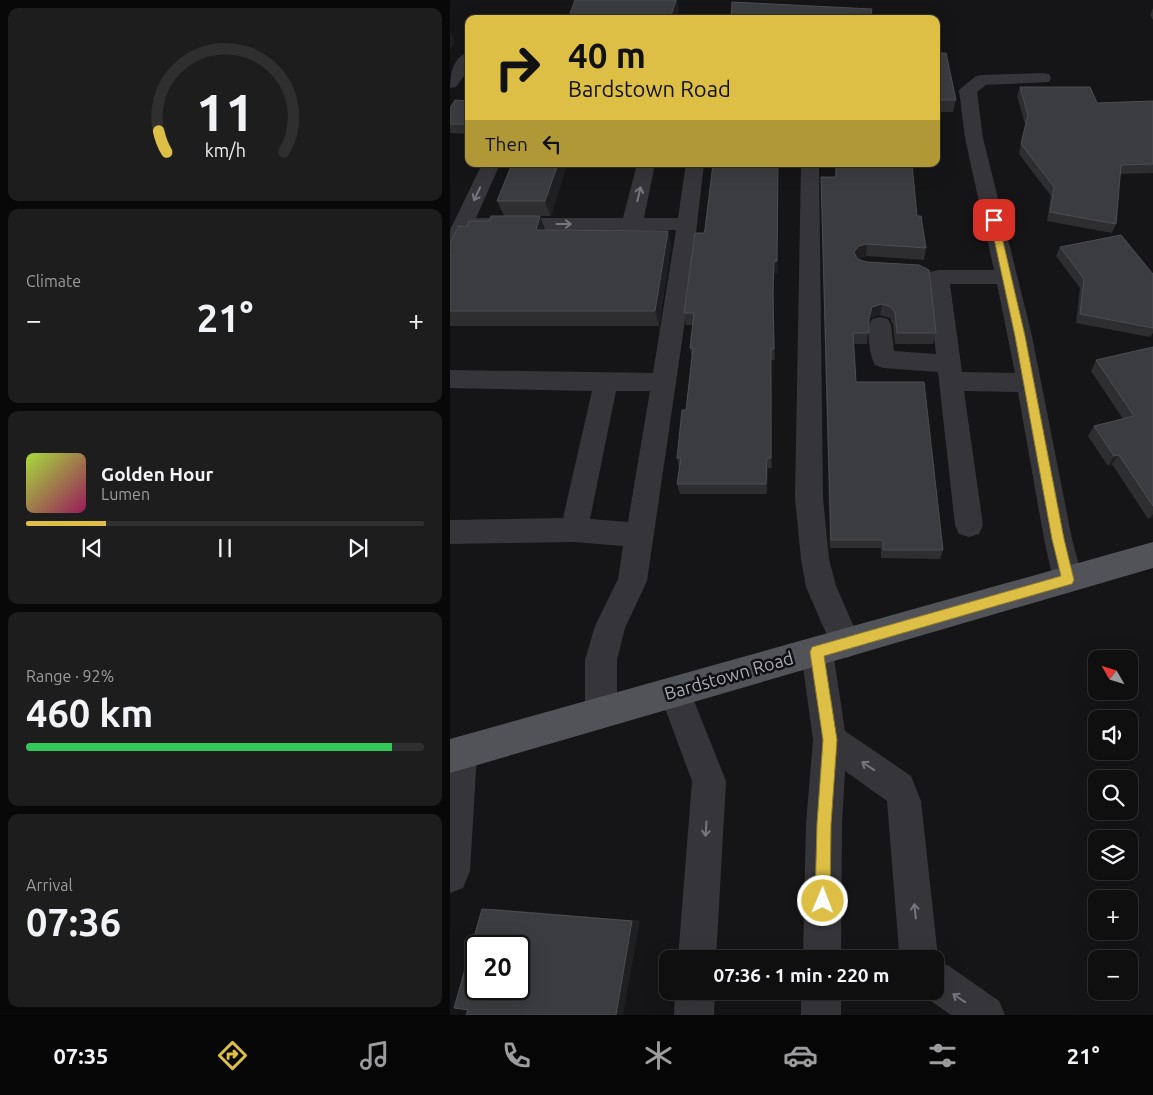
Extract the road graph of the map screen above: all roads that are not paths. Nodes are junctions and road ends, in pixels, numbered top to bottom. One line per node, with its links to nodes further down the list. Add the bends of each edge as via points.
1 (465, 62): 3 (street)
2 (1043, 78): 12 (street, via 982,80 968,90 973,130)
3 (450, 83)
4 (490, 167): 8 (street, one-way to 8)
5 (645, 167): 9 (street, one-way to 5)
6 (695, 167): 10 (street)
7 (810, 167): 25 (street, via 809,498 815,559)
8 (463, 224): 9 (street, one-way to 9); 11 (street)
9 (632, 224): 10 (street)
10 (687, 224): 17 (street)
11 (450, 252)
12 (1007, 278): 14 (street, via 930,273); 18 (street)
13 (880, 325): 14 (street, via 883,360)
14 (950, 372): 18 (street); 19 (street)
15 (451, 382): 16 (street)
16 (606, 382): 17 (street); 20 (street)
17 (664, 382): 22 (street)
18 (1029, 383): 24 (street)
19 (969, 525)
20 (574, 530): 21 (street); 22 (street)
21 (450, 532)
22 (639, 535): 27 (street, via 632,581 610,626 601,660)
23 (1153, 555): 24 (main road, Bardstown Road)
24 (1068, 580): 25 (main road, Bardstown Road)
25 (831, 647): 26 (main road, Bardstown Road); 28 (street)
26 (675, 692): 27 (main road, Bardstown Road); 31 (street, one-way to 31, via 709,781)
27 (601, 713): 29 (main road, Bardstown Road)
28 (830, 740): 32 (street, via 824,824); 33 (street, one-way to 28, via 904,801 899,788)
29 (455, 755): 30 (street)
30 (450, 875)
31 (698, 950)
32 (822, 950)
33 (918, 950)
34 (944, 986): 39 (street, one-way to 34)
35 (695, 1000): 37 (street)
36 (821, 1000): 38 (street)
37 (694, 1015)
38 (821, 1015)
39 (985, 1015)

